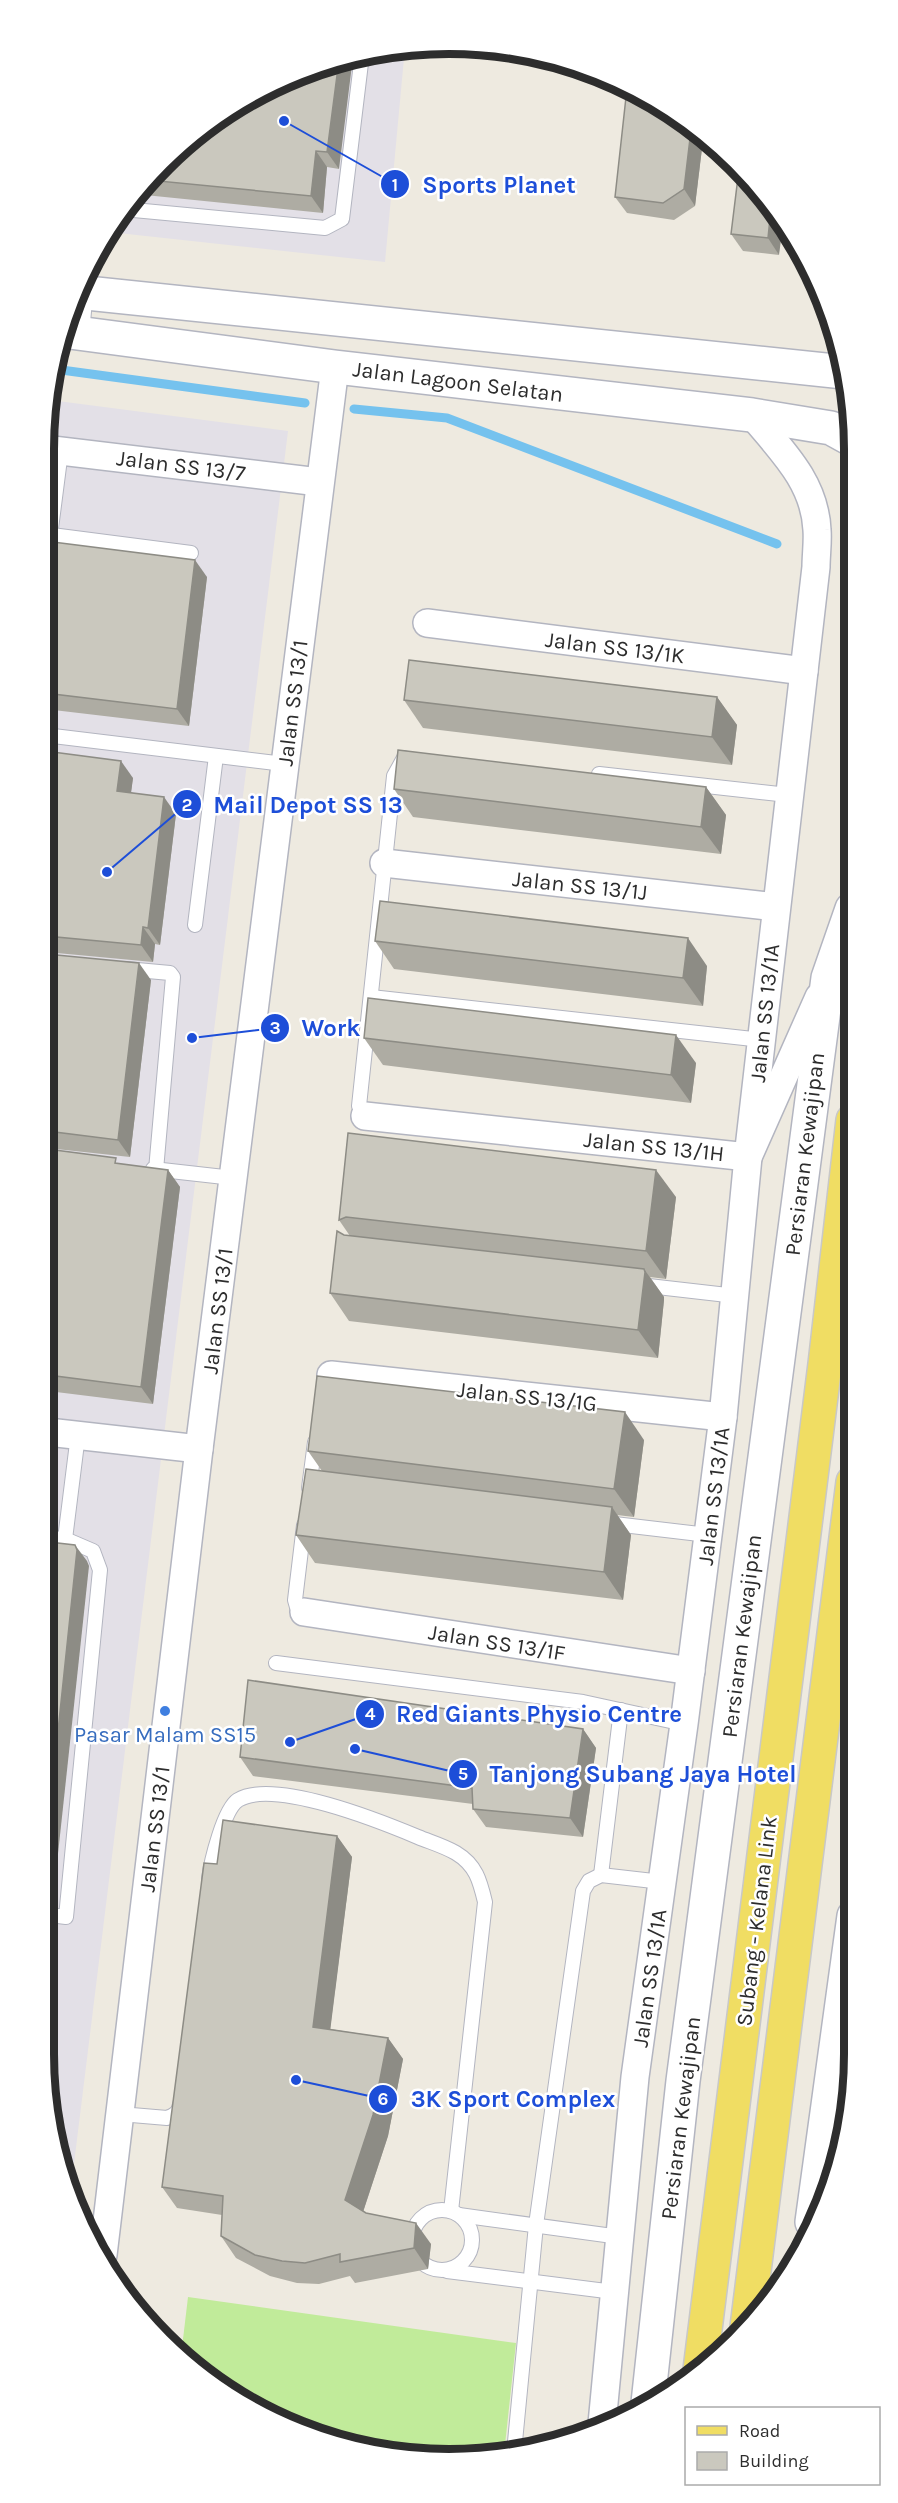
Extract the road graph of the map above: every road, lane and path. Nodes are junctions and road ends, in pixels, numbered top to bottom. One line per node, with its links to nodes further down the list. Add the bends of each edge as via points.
1 (361, 64): 2 (lane, via 342,219 325,228)
2 (135, 210)
3 (90, 284): 6 (main road)
4 (72, 333): 5 (main road, Jalan Lagoon Selatan)
5 (335, 367): 7 (main road, Jalan Lagoon Selatan); 10 (street, Jalan SS 13/1)
6 (836, 371)
7 (752, 415): 8 (main road, Jalan Lagoon Selatan, via 831,428); 14 (street, Jalan SS 13/1A, via 800,473 818,529)
8 (843, 434)
9 (54, 450): 10 (street, Jalan SS 13/7)
10 (319, 482): 18 (street, Jalan SS 13/1)
11 (54, 536): 12 (lane)
12 (191, 554)
13 (427, 623): 14 (street, Jalan SS 13/1K)
14 (804, 671): 20 (street, Jalan SS 13/1A)
15 (54, 736): 17 (lane)
16 (418, 754): 21 (lane, via 406,753 394,776)
17 (216, 756): 18 (lane); 23 (lane)
18 (284, 764): 33 (street, Jalan SS 13/1)
19 (580, 772): 20 (lane)
20 (788, 795): 22 (street, Jalan SS 13/1A)
21 (384, 863): 22 (street, Jalan SS 13/1J); 27 (lane)
22 (776, 907): 28 (street, Jalan SS 13/1A)
23 (195, 925)
24 (844, 932): 26 (main road, Persiaran Kewajipan)
25 (114, 968): 32 (lane, via 170,973 174,977)
26 (828, 978): 30 (street, Jalan SS 13/1H); 64 (main road, Persiaran Kewajipan, via 682,2081)
27 (371, 997): 28 (lane); 29 (lane, via 359,1106)
28 (762, 1040): 30 (street, Jalan SS 13/1A)
29 (365, 1116): 30 (street, Jalan SS 13/1H)
30 (748, 1156): 36 (street, Jalan SS 13/1A)
31 (134, 1167): 32 (lane)
32 (156, 1170): 33 (lane)
33 (233, 1178): 42 (street, Jalan SS 13/1)
34 (844, 1192): 70 (main road, Subang - Kelana Link)
35 (620, 1283): 36 (lane)
36 (736, 1296): 38 (street, Jalan SS 13/1A)
37 (327, 1378): 38 (street, Jalan SS 13/1G)
38 (723, 1416): 44 (street, Jalan SS 13/1A)
39 (317, 1428): 48 (lane, via 295,1600)
40 (54, 1433): 41 (street)
41 (78, 1435): 42 (street); 46 (lane)
42 (199, 1449): 59 (street, Jalan SS 13/1)
43 (591, 1521): 44 (lane)
44 (708, 1535): 50 (street, Jalan SS 13/1A)
45 (54, 1538): 46 (lane)
46 (65, 1539): 56 (lane, via 93,1551 100,1570 66,1917)
47 (844, 1554): 69 (main road, Subang - Kelana Link)
48 (304, 1612): 50 (street, Jalan SS 13/1F)
49 (276, 1663): 51 (lane, via 583,1701)
50 (691, 1671): 52 (street, Jalan SS 13/1A)
51 (621, 1710): 52 (lane); 53 (lane)
52 (684, 1724): 54 (street, Jalan SS 13/1A)
53 (601, 1875): 54 (lane); 62 (lane, via 589,1881 583,1891)
54 (662, 1882): 63 (street, Jalan SS 13/1A, via 635,2077)
55 (206, 1898): 61 (lane, via 228,1810 239,1799 255,1795 298,1796 367,1816 457,1854 478,1875 484,1902)
56 (54, 1916)
57 (844, 1989): 60 (main road)
58 (182, 2086): 59 (lane, via 180,2110 175,2116)
59 (120, 2114): 65 (street, Jalan SS 13/1)
60 (815, 2204)
61 (455, 2213): 62 (lane); 66 (lane, via 471,2230 471,2249 461,2264); 66 (lane, via 431,2212 422,2218 412,2236 416,2256 432,2269)
62 (536, 2225): 63 (lane); 67 (lane)
63 (620, 2237): 68 (street, Jalan SS 13/1A)
64 (665, 2242): 71 (main road); 72 (main road, Persiaran Kewajipan)
65 (104, 2246)
66 (443, 2270): 67 (lane)
67 (531, 2281): 68 (lane); 74 (lane)
68 (614, 2292): 73 (street, Jalan SS 13/1A)
69 (749, 2310)
70 (702, 2357)
71 (672, 2379)
72 (649, 2394)
73 (603, 2418)
74 (515, 2443)

